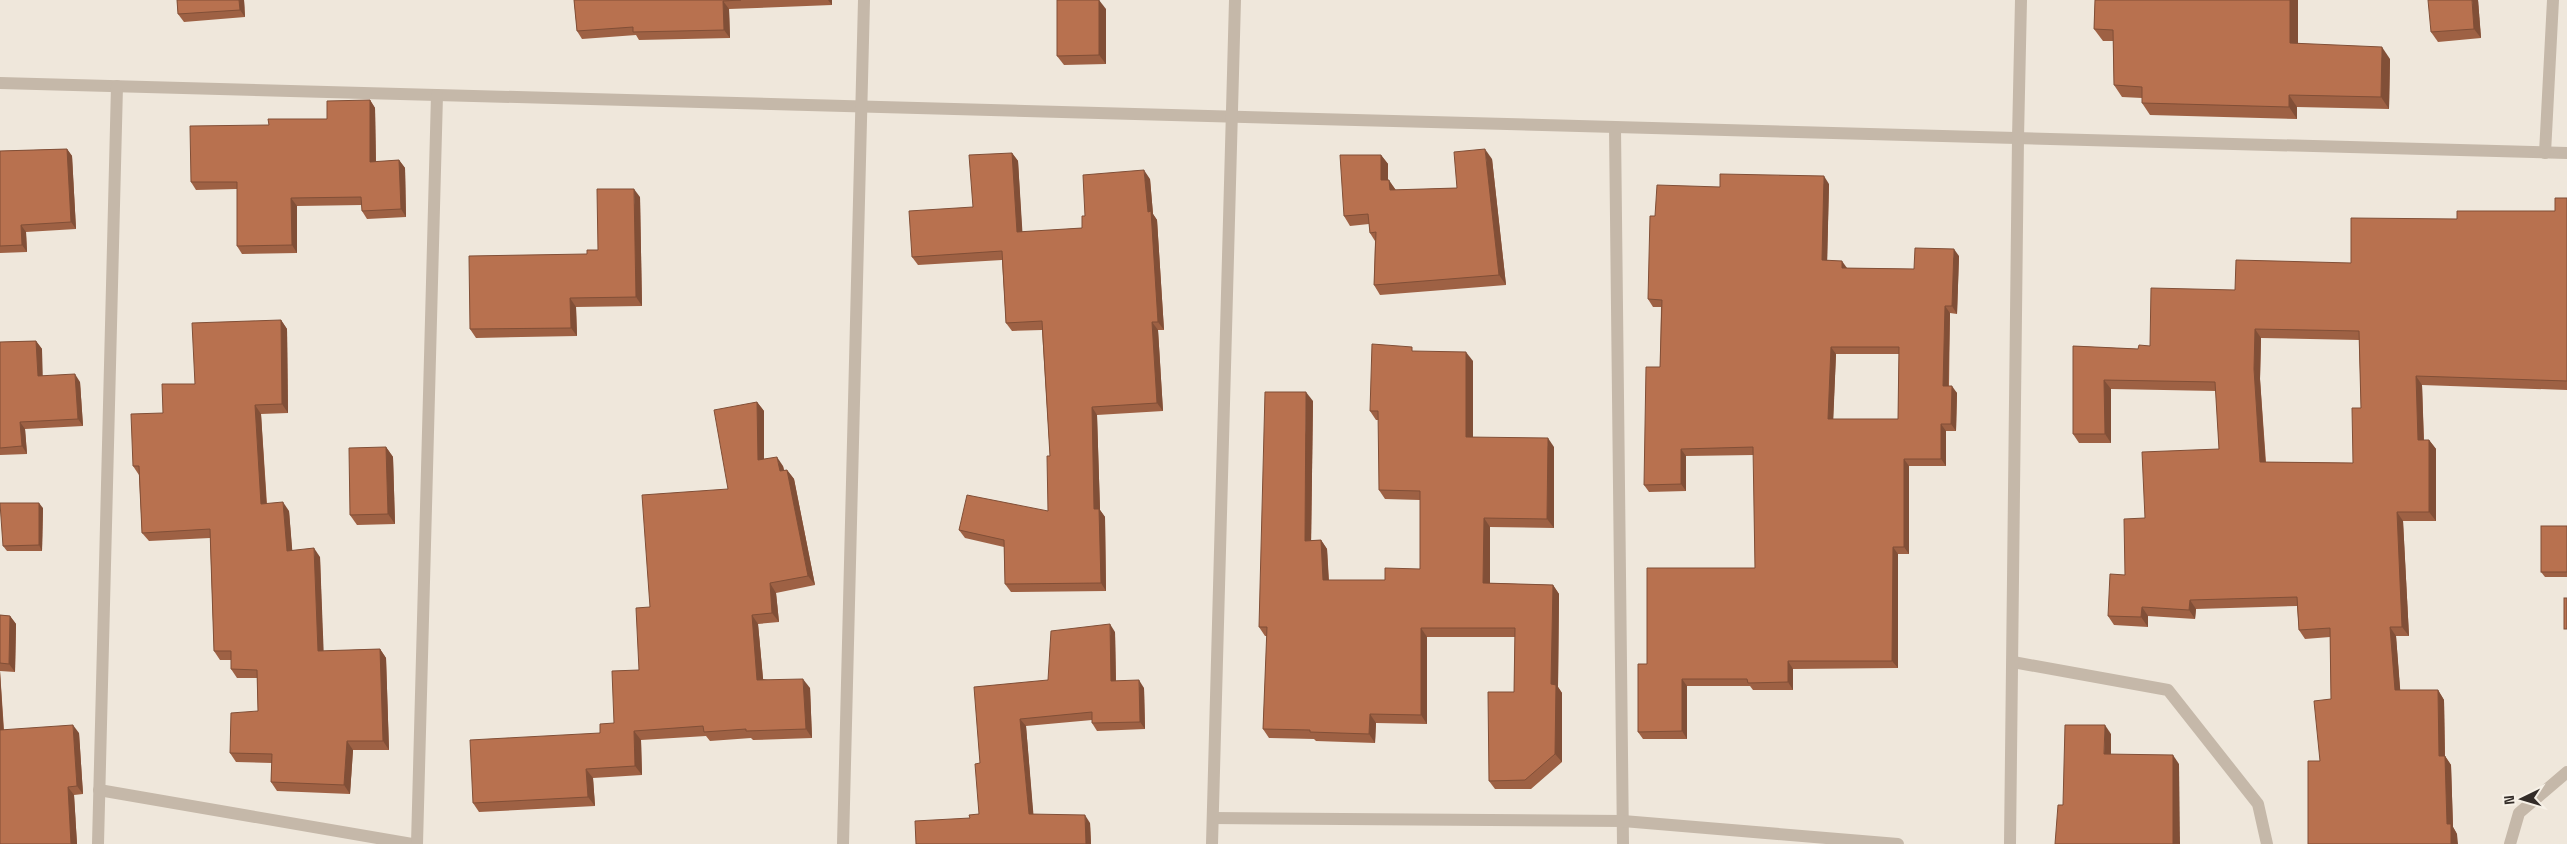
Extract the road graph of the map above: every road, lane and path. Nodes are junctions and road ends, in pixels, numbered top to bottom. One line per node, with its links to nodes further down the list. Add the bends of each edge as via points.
1 (864, 0): 8 (street)
2 (1235, 0): 9 (street)
3 (2021, 0): 11 (street)
4 (2553, 0): 12 (street)
5 (0, 83): 6 (street)
6 (117, 86): 7 (street); 16 (street)
7 (437, 95): 8 (street); 21 (street)
8 (863, 107): 9 (street); 22 (street)
9 (1230, 117): 10 (street); 17 (street)
10 (1615, 128): 11 (street); 18 (street)
11 (2018, 138): 12 (street); 14 (street)
12 (2546, 153): 13 (street)
13 (2567, 154)
14 (2013, 662): 26 (street); 27 (street, via 2168,690 2258,804)
15 (2567, 772): 28 (street, via 2519,813)
16 (99, 790): 19 (street); 20 (street)
17 (1213, 818): 18 (street); 23 (street)
18 (1623, 821): 24 (street); 25 (street)
19 (98, 844)
20 (412, 844)
21 (417, 844)
22 (843, 844)
23 (1212, 844)
24 (1623, 844)
25 (1898, 844)
26 (2010, 844)
27 (2267, 844)
28 (2510, 844)

